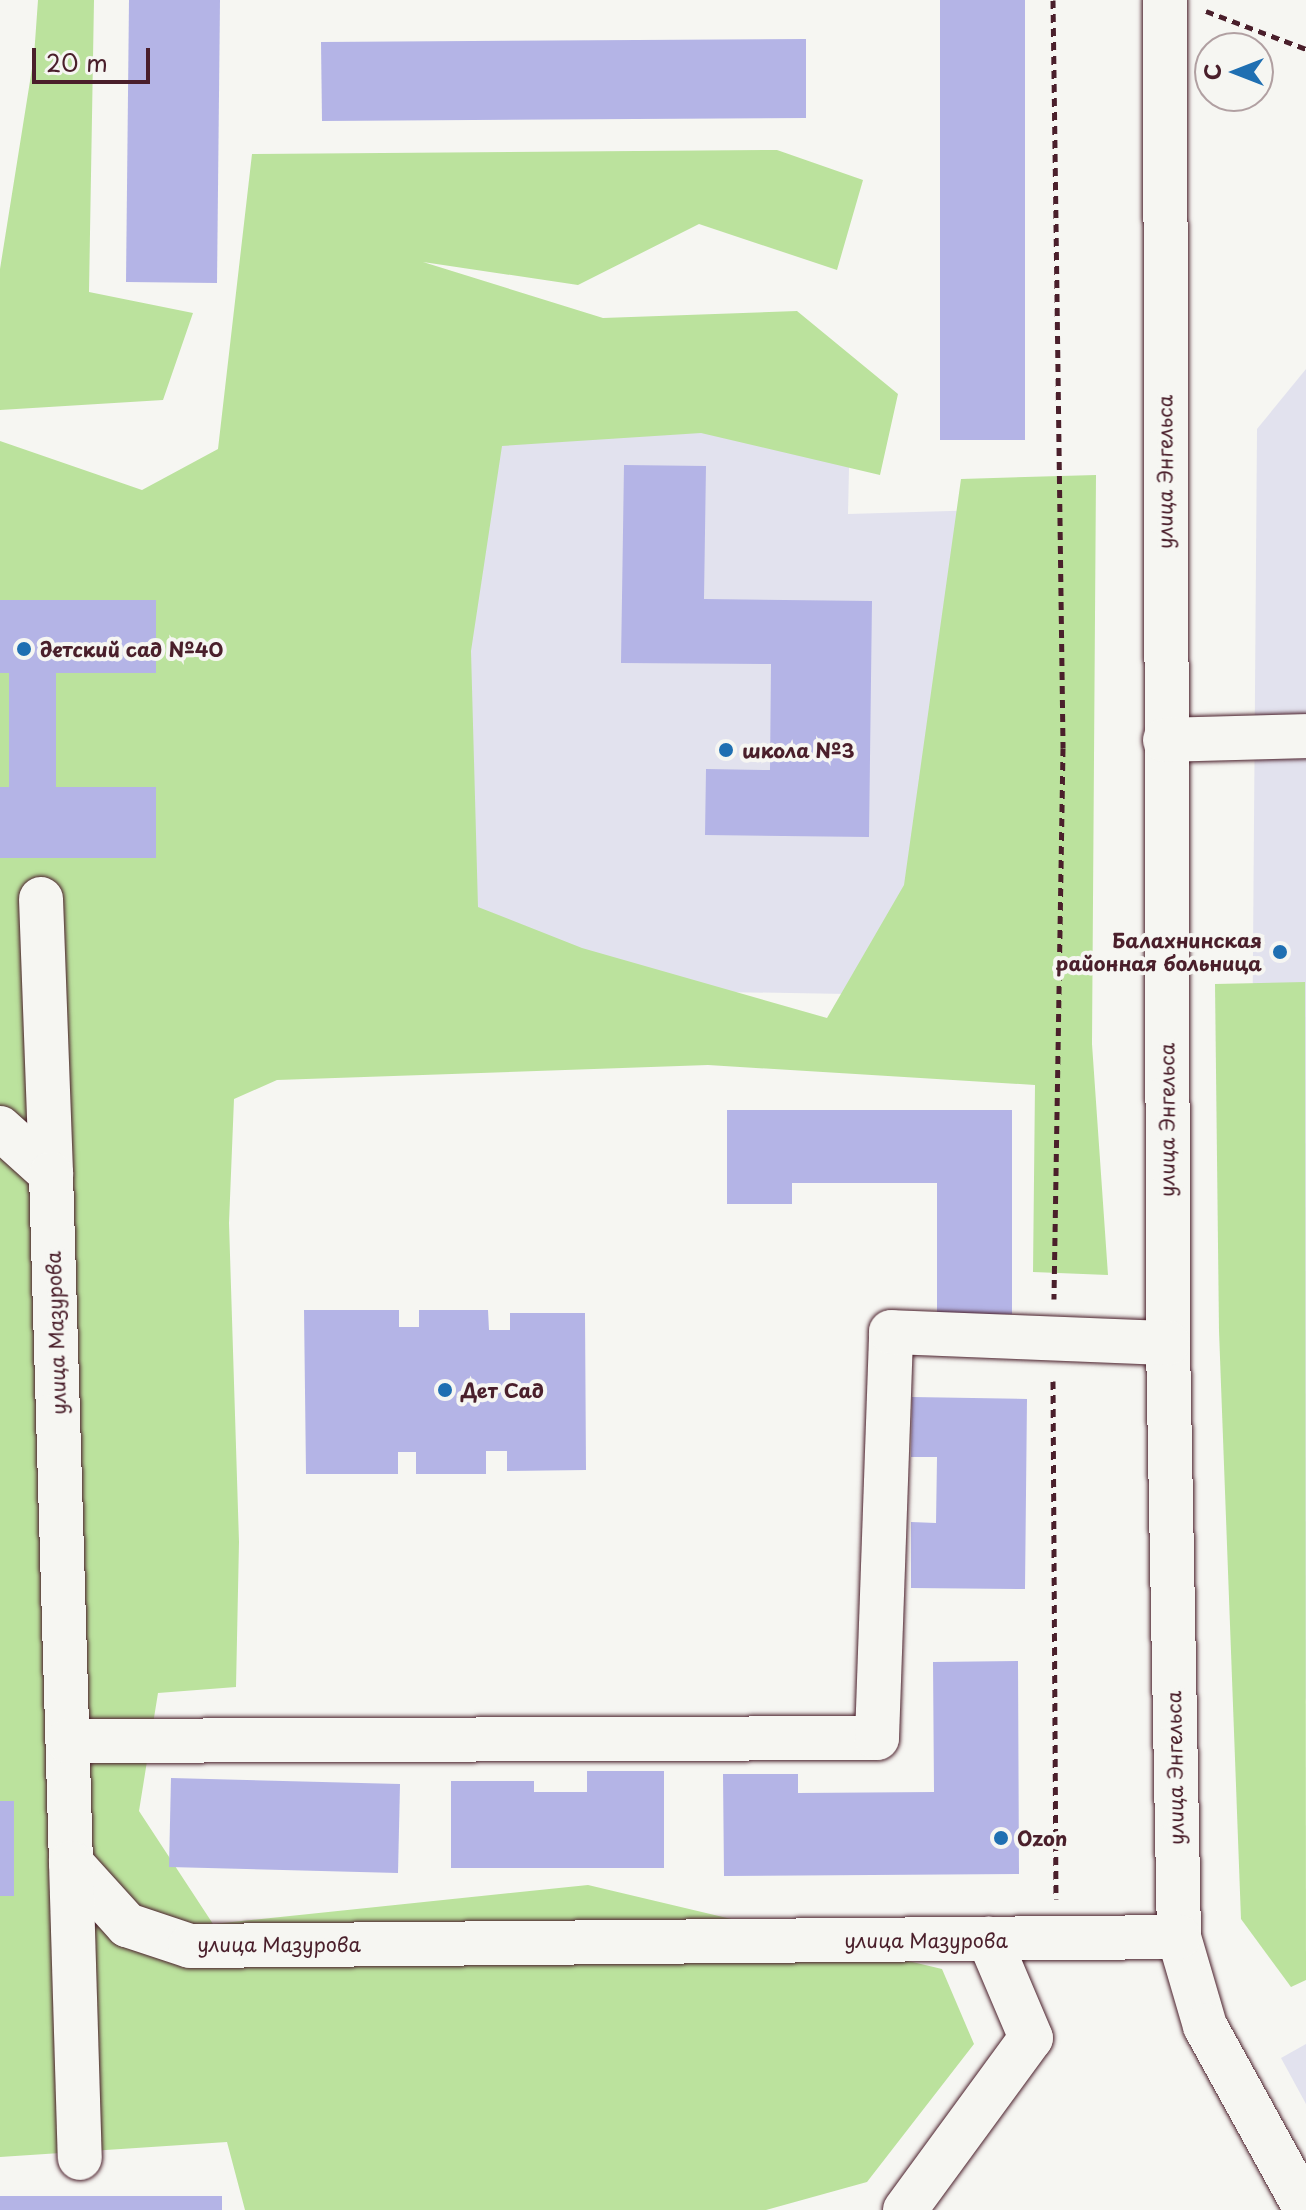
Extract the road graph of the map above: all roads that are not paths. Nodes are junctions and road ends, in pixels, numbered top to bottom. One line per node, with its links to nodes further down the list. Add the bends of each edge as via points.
1 (1179, 3): 3 (street, улица Энгельса)
2 (1306, 736): 3 (street)
3 (1165, 740): 7 (street, улица Энгельса)
4 (41, 899): 6 (street, улица Мазурова)
5 (0, 1128): 6 (street)
6 (51, 1174): 8 (street, улица Мазурова)
7 (1168, 1343): 8 (street, via 891,1332 877,1738); 10 (street, улица Энгельса)
8 (68, 1741): 9 (street, улица Мазурова)
9 (71, 1863): 11 (street, улица Мазурова, via 127,1925 190,1946); 12 (street)
10 (1179, 1937): 11 (street, улица Мазурова); 14 (street, улица Энгельса, via 1205,2026)
11 (989, 1939): 13 (street, via 1031,2038)
12 (80, 2158)
13 (899, 2207)
14 (1306, 2210)

